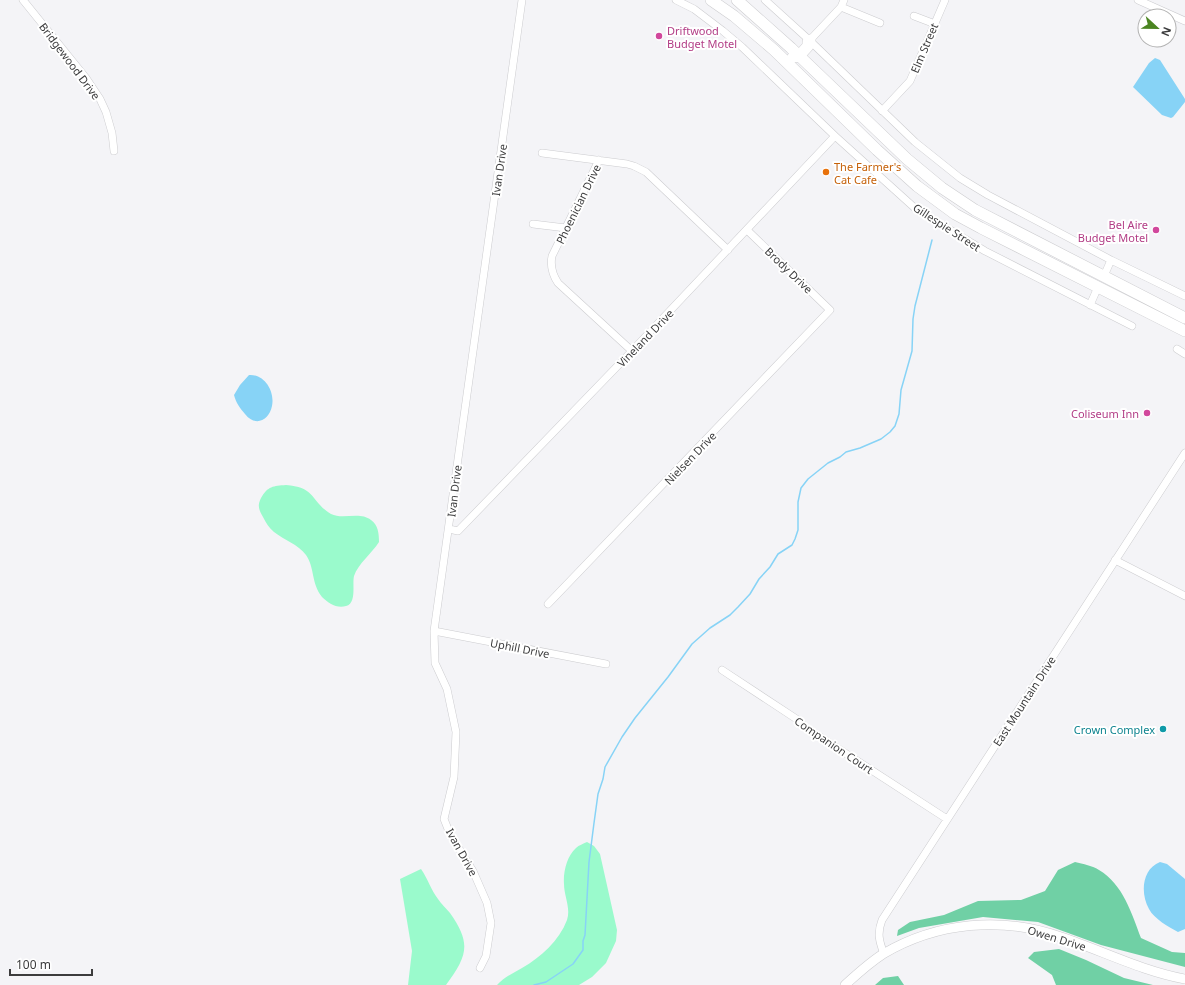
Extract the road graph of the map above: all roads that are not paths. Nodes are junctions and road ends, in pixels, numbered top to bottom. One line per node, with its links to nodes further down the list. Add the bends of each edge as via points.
1 (23, 0): 19 (street, Bridgewood Drive, via 100,99 108,117)
2 (522, 0): 39 (street, Ivan Drive)
3 (676, 0): 18 (street, Gillespie Street, via 694,9 742,47)
4 (711, 0): 28 (highway, via 774,50 893,165 932,198 981,228)
5 (723, 0): 16 (highway, via 750,20 787,54 794,57)
6 (737, 0): 16 (highway)
7 (766, 0): 15 (street)
8 (945, 0): 14 (street, Elm Street)
9 (1138, 0): 12 (street)
10 (842, 3): 13 (street); 15 (street)
11 (914, 16): 14 (street)
12 (1185, 21)
13 (880, 23)
14 (935, 24): 17 (street, Elm Street, via 910,80)
15 (809, 41): 16 (highway, via 808,46); 17 (street)
16 (795, 52): 27 (highway, via 907,159 942,188 975,210)
17 (882, 111): 26 (street, via 915,142 960,178)
18 (835, 136): 24 (street, Vineland Drive); 30 (street, Gillespie Street, via 918,210 985,251)
19 (114, 151)
20 (542, 154): 21 (street)
21 (599, 160): 23 (street, Phoenician Drive); 25 (street, Phoenician Drive, via 627,164 646,172)
22 (533, 224): 23 (street)
23 (566, 228): 36 (street, Phoenician Drive, via 551,261 555,278)
24 (747, 230): 25 (street, Vineland Drive); 31 (street, Brody Drive)
25 (728, 250): 36 (street, Vineland Drive)
26 (1111, 260): 27 (street); 29 (street)
27 (1104, 276): 32 (highway)
28 (1098, 287): 30 (street); 32 (highway, via 1104,284 1159,310); 34 (highway)
29 (1185, 296)
30 (1090, 305): 33 (street, Gillespie Street)
31 (830, 310): 42 (street, Nielsen Drive)
32 (1185, 319)
33 (1132, 326)
34 (1185, 331)
35 (1176, 349): 37 (street)
36 (632, 351): 39 (street, Vineland Drive, via 458,531)
37 (1185, 354)
38 (1185, 453): 40 (street, East Mountain Drive)
39 (449, 529): 43 (street, Ivan Drive)
40 (1115, 560): 41 (street); 46 (street, East Mountain Drive)
41 (1185, 596)
42 (548, 604)
43 (434, 631): 44 (street, Uphill Drive); 48 (street, Ivan Drive, via 435,663 447,689 456,732 454,777 444,819 487,903 491,923 486,956)
44 (606, 664)
45 (722, 670): 46 (street, Companion Court)
46 (947, 819): 47 (street, East Mountain Drive, via 882,920 878,933)
47 (884, 954): 49 (main road, Owen Drive, via 938,931 983,925 1010,926 1050,934 1138,967); 50 (main road, Owen Drive)
48 (480, 968)
49 (1185, 979)
50 (845, 985)

